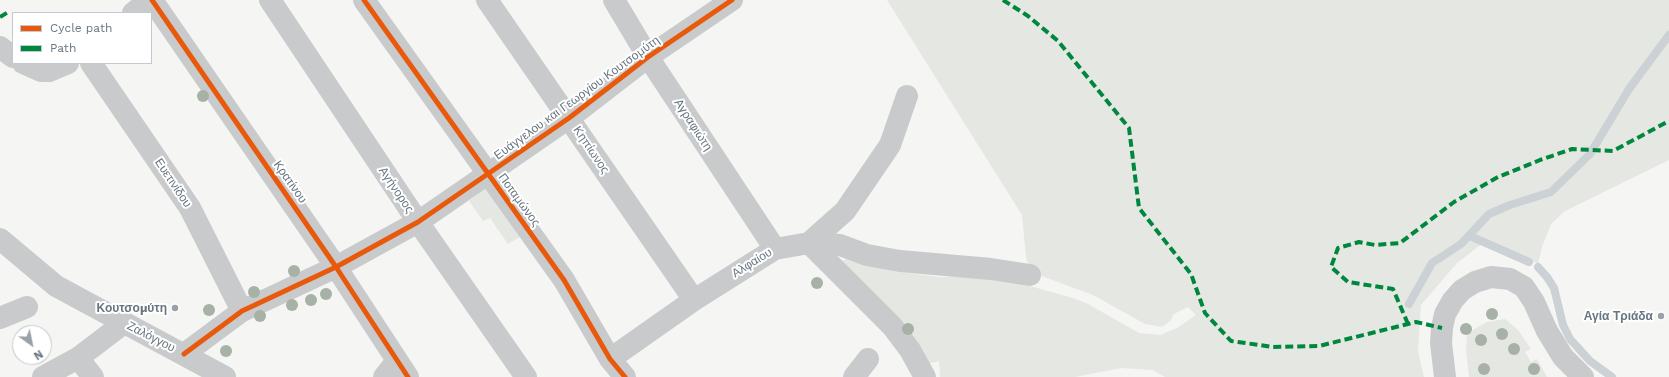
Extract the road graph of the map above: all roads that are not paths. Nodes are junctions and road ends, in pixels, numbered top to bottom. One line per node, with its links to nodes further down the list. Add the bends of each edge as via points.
1 (149, 0): 8 (street)
2 (152, 0): 22 (street, Κρατίνου)
3 (270, 0): 18 (street, Αγήνορος)
4 (364, 0): 17 (street, Ποταμώνος)
5 (487, 0): 16 (street, Κηπίωνος)
6 (614, 0): 11 (street, Αγραφιώτη)
7 (732, 0): 11 (street, Ευάγγελου και Γεωργίου Κουτσομύτη)
8 (134, 12)
9 (0, 47): 10 (street)
10 (12, 56)
11 (648, 57): 16 (street, Ευάγγελου και Γεωργίου Κουτσομύτη); 21 (street, Αγραφιώτη)
12 (25, 64): 13 (street, via 41,71 50,71)
13 (66, 64)
14 (91, 64): 26 (street, Ευετινίδου, via 190,208)
15 (907, 96): 20 (street, via 890,145 845,211)
16 (569, 118): 17 (street, Ευάγγελου και Γεωργίου Κουτσομύτη); 24 (street, Κηπίωνος)
17 (488, 174): 18 (street, Ευάγγελου και Γεωργίου Κουτσομύτη); 32 (street, Ποταμώνος, via 564,280)
18 (418, 222): 22 (street, Ευάγγελου και Γεωργίου Κουτσομύτη); 37 (street, Αγήνορος)
19 (0, 239): 28 (street, Ζαλόγγου, via 56,286)
20 (809, 244): 21 (street, Αλφαίου); 23 (street, Αλφαίου, via 840,245 867,255 900,262 991,269); 40 (street, via 892,326 910,350)
21 (775, 249): 24 (street, Αλφαίου)
22 (336, 267): 26 (street, Ευάγγελου και Γεωργίου Κουτσομύτη); 33 (street, Κρατίνου)
23 (1030, 275)
24 (694, 300): 32 (street, Αλφαίου)
25 (27, 307): 27 (street)
26 (242, 311): 29 (street, Ευάγγελου και Γεωργίου Κουτσομύτη)
27 (0, 318)
28 (124, 324): 29 (street, Ζαλόγγου); 30 (street)
29 (184, 354): 36 (street, Ζαλόγγου)
30 (78, 358): 34 (street); 35 (street)
31 (868, 358): 39 (street)
32 (610, 359): 38 (street, Ποταμώνος)
33 (396, 372)
34 (43, 377)
35 (93, 377)
36 (225, 377)
37 (526, 377)
38 (625, 377)
39 (854, 377)
40 (925, 377)
41 (1445, 377): 42 (street, via 1442,328 1445,314 1462,290 1491,277 1510,279 1524,287 1563,357)
42 (1583, 377)

